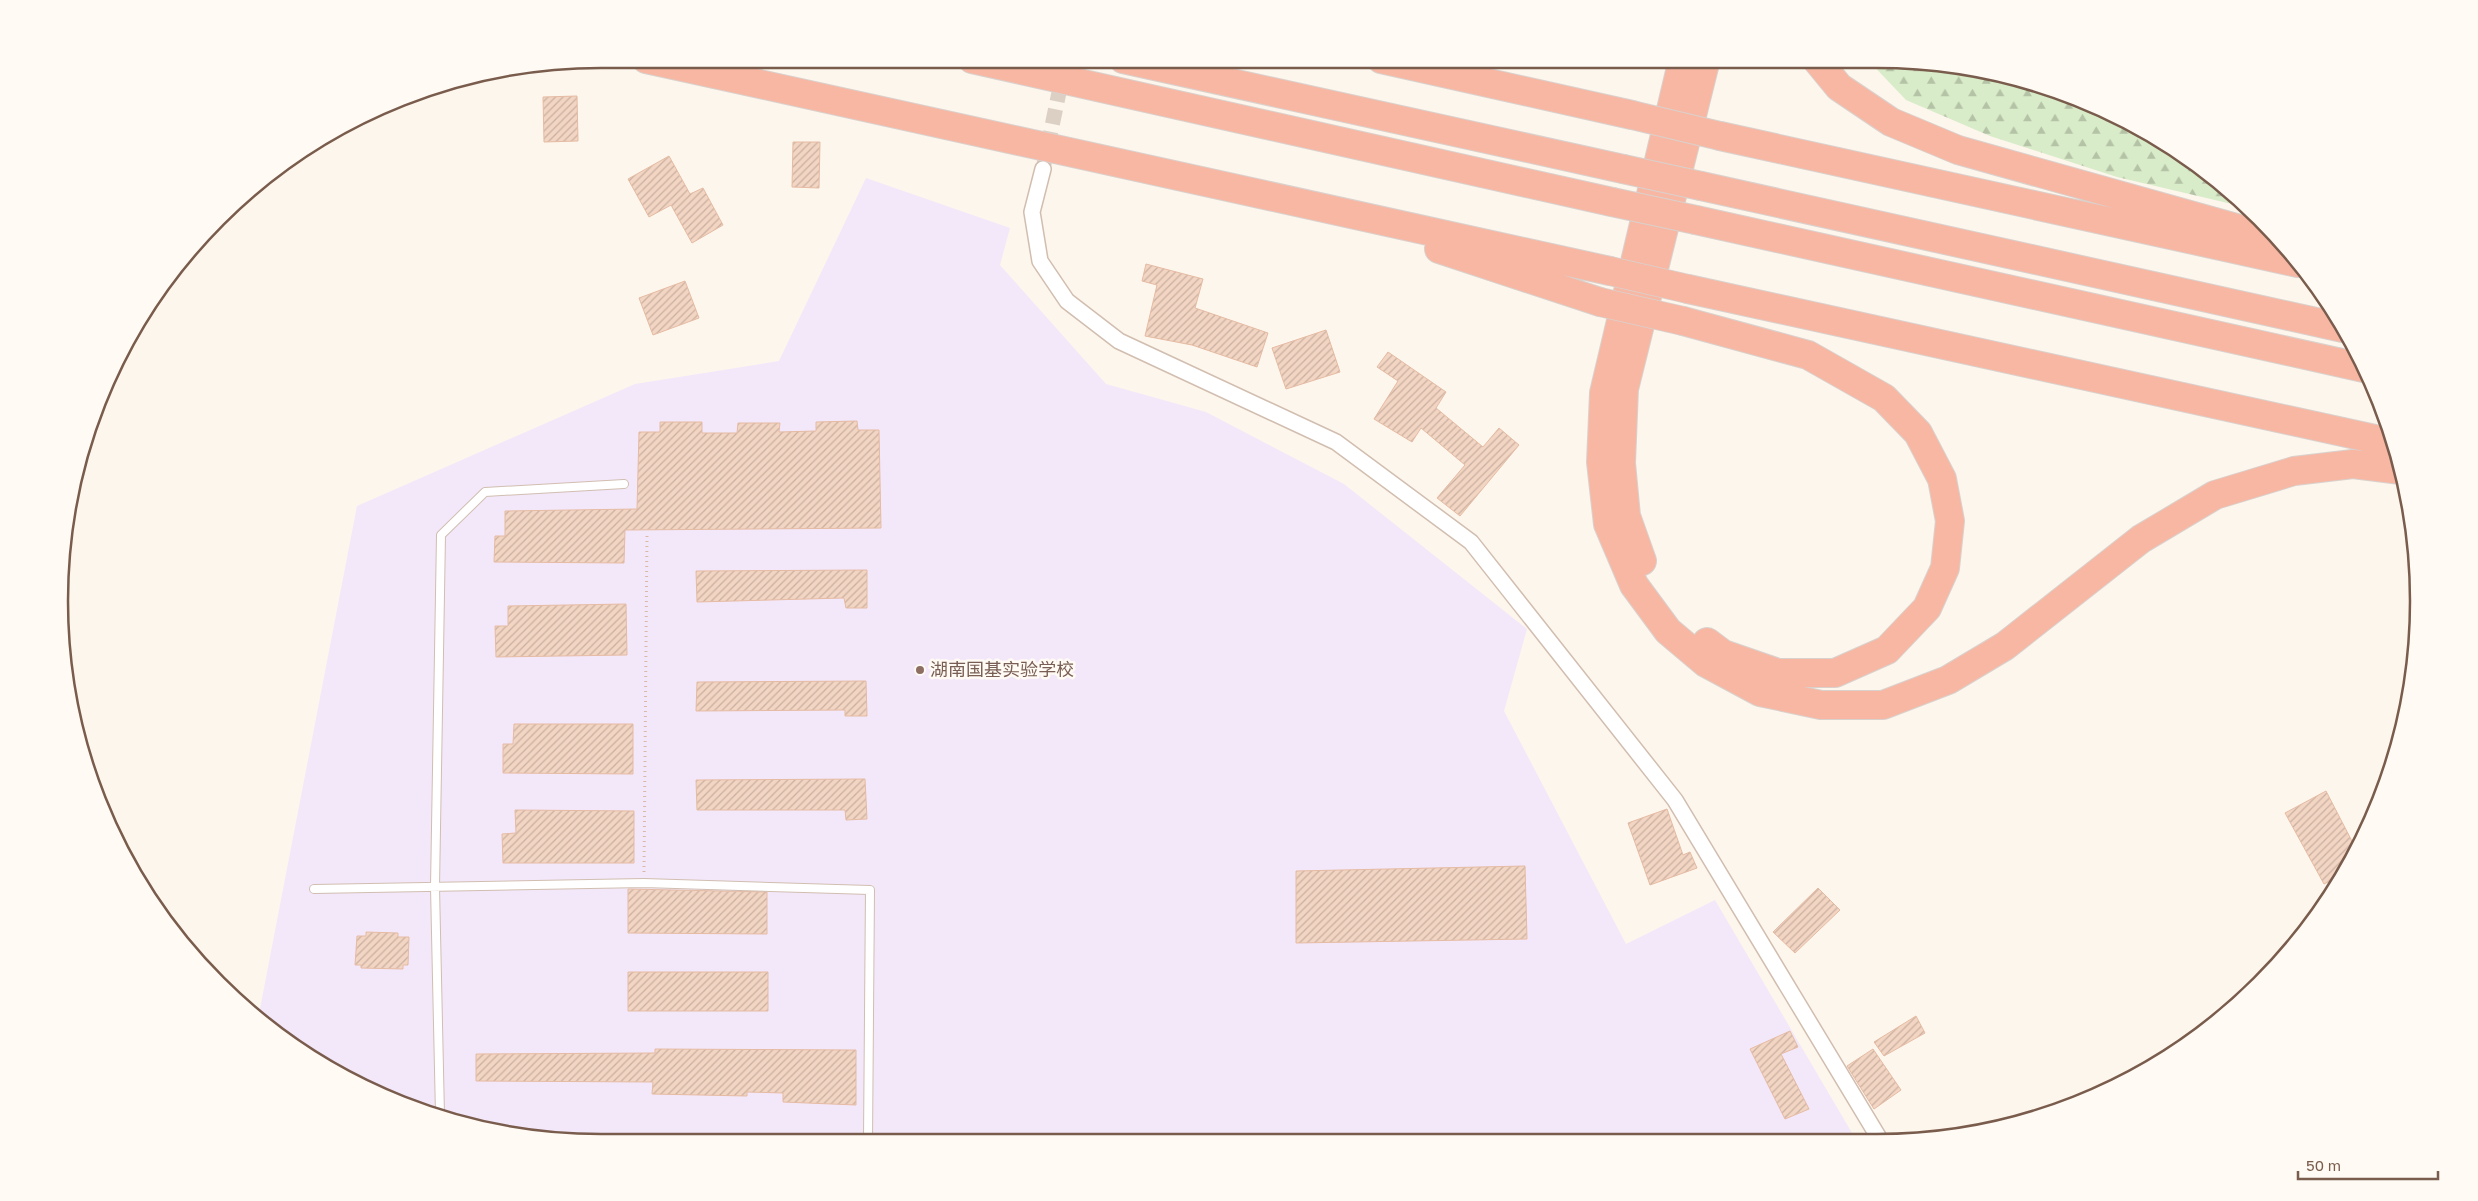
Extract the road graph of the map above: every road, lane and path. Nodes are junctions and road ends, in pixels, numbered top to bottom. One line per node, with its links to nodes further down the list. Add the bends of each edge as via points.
1 (687, 68): 9 (highway)
2 (1012, 68): 17 (highway, bridge)
3 (1163, 68): 16 (highway, bridge)
4 (1421, 68): 11 (highway, bridge)
5 (1681, 68): 19 (highway, via 1604,394 1601,462 1608,524 1634,585 1668,631 1706,663 1760,692 1821,705 1883,705 1948,680 2005,646 2141,539 2215,495 2294,471)
6 (1704, 68): 15 (highway, bridge)
7 (1823, 68): 10 (highway, via 1838,87 1891,122 1958,150)
8 (1044, 169): 27 (street, via 1032,212 1040,260 1066,301 1119,341 1336,442 1471,542 1675,800)
9 (1285, 199): 12 (highway, bridge, via 1600,302); 18 (highway, bridge, via 1688,289)
10 (2266, 236)
11 (2287, 260)
12 (1643, 312)
13 (1643, 312): 14 (highway, bridge, via 1808,354 1884,398 1918,433 1942,479 1950,521 1945,568 1928,608 1887,650 1836,673 1778,672 1723,654 1683,623 1648,575 1626,516 1621,463 1624,389)
14 (1643, 312)
15 (1643, 312)
16 (2334, 326)
17 (2357, 366)
18 (2391, 460)
19 (2391, 461)
20 (624, 484): 23 (lane, via 485,492 441,536)
21 (647, 532): 22 (path)
22 (644, 883): 23 (lane); 26 (lane, via 870,890)
23 (435, 887): 24 (lane); 25 (lane)
24 (314, 889)
25 (440, 1108)
26 (868, 1134)
27 (1877, 1134)

